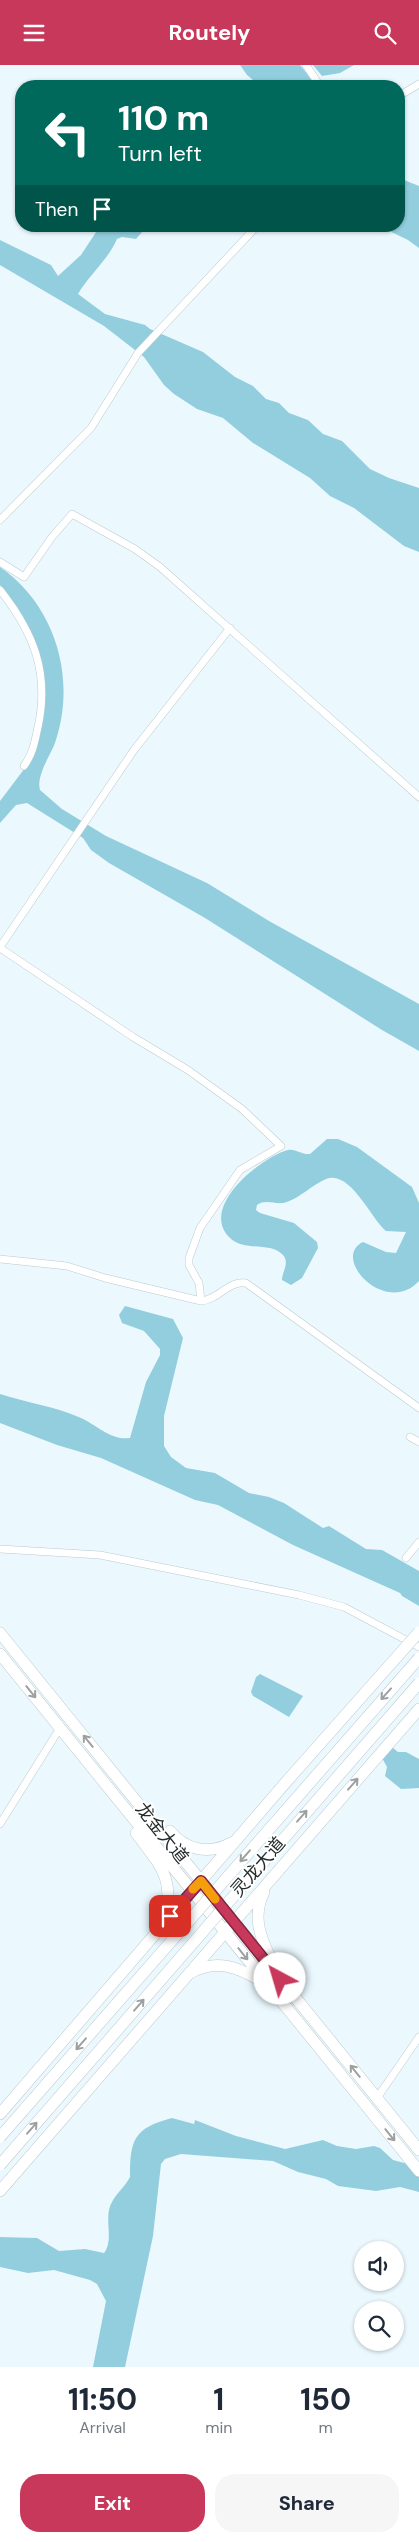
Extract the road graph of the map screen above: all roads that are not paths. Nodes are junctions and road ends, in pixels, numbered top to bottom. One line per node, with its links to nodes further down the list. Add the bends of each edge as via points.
1 (306, 65): 2 (street)
2 (316, 80)
3 (419, 83): 4 (street)
4 (405, 93)
5 (251, 232): 6 (street, via 138,353 91,428)
6 (0, 520)
7 (0, 562): 9 (street, via 24,577 72,514 144,555)
8 (0, 590): 10 (street, via 29,632 40,669 42,707 32,753)
9 (230, 628): 11 (street); 12 (street, via 134,750)
10 (24, 766)
11 (419, 797)
12 (0, 948): 14 (street, via 188,1070 242,1109 281,1146 240,1170 200,1228 189,1265 199,1283)
13 (0, 1259): 14 (street, via 68,1266)
14 (201, 1301): 15 (street, via 236,1283 246,1283)
15 (419, 1408)
16 (410, 1437): 17 (street)
17 (419, 1442)
18 (419, 1542): 20 (street)
19 (0, 1549): 23 (street, via 100,1555 299,1595 344,1607)
20 (406, 1558)
21 (419, 1632): 32 (main road, bridge)
22 (0, 1633): 29 (main road, 龙金大道, one-way to 22)
23 (419, 1647)
24 (0, 1654): 28 (main road, 龙金大道, one-way to 28)
25 (419, 1658): 45 (main road, 灵龙大道, one-way to 45, bridge)
26 (419, 1683): 47 (main road, 灵龙大道, one-way to 26, bridge)
27 (419, 1709): 33 (main road, one-way to 27)
28 (60, 1728): 30 (main road, 龙金大道); 31 (street)
29 (106, 1764): 32 (main road, via 129,1781 184,1845 211,1850 230,1844); 34 (main road, 龙金大道)
30 (100, 1777): 35 (main road, 龙金大道); 37 (main road, via 116,1807 166,1876 169,1900)
31 (0, 1825)
32 (240, 1836): 34 (main road)
33 (273, 1876): 36 (main road); 40 (main road, via 260,1901 258,1923 260,1938)
34 (201, 1881): 35 (main road); 36 (main road, 龙金大道)
35 (192, 1891): 37 (main road); 38 (main road, 龙金大道)
36 (234, 1921): 38 (main road); 40 (main road, 龙金大道)
37 (159, 1928): 44 (main road)
38 (225, 1931): 39 (main road); 41 (main road, 龙金大道, one-way to 41)
39 (186, 1976): 41 (main road, via 204,1967 224,1965 249,1974); 49 (main road)
40 (280, 1979): 43 (main road, 龙金大道, one-way to 40)
41 (270, 1987): 48 (main road, 龙金大道, one-way to 48)
42 (419, 2037): 43 (street)
43 (377, 2098): 46 (main road, 龙金大道)
44 (0, 2114)
45 (0, 2137)
46 (419, 2150)
47 (0, 2165)
48 (419, 2171)
49 (0, 2191)

